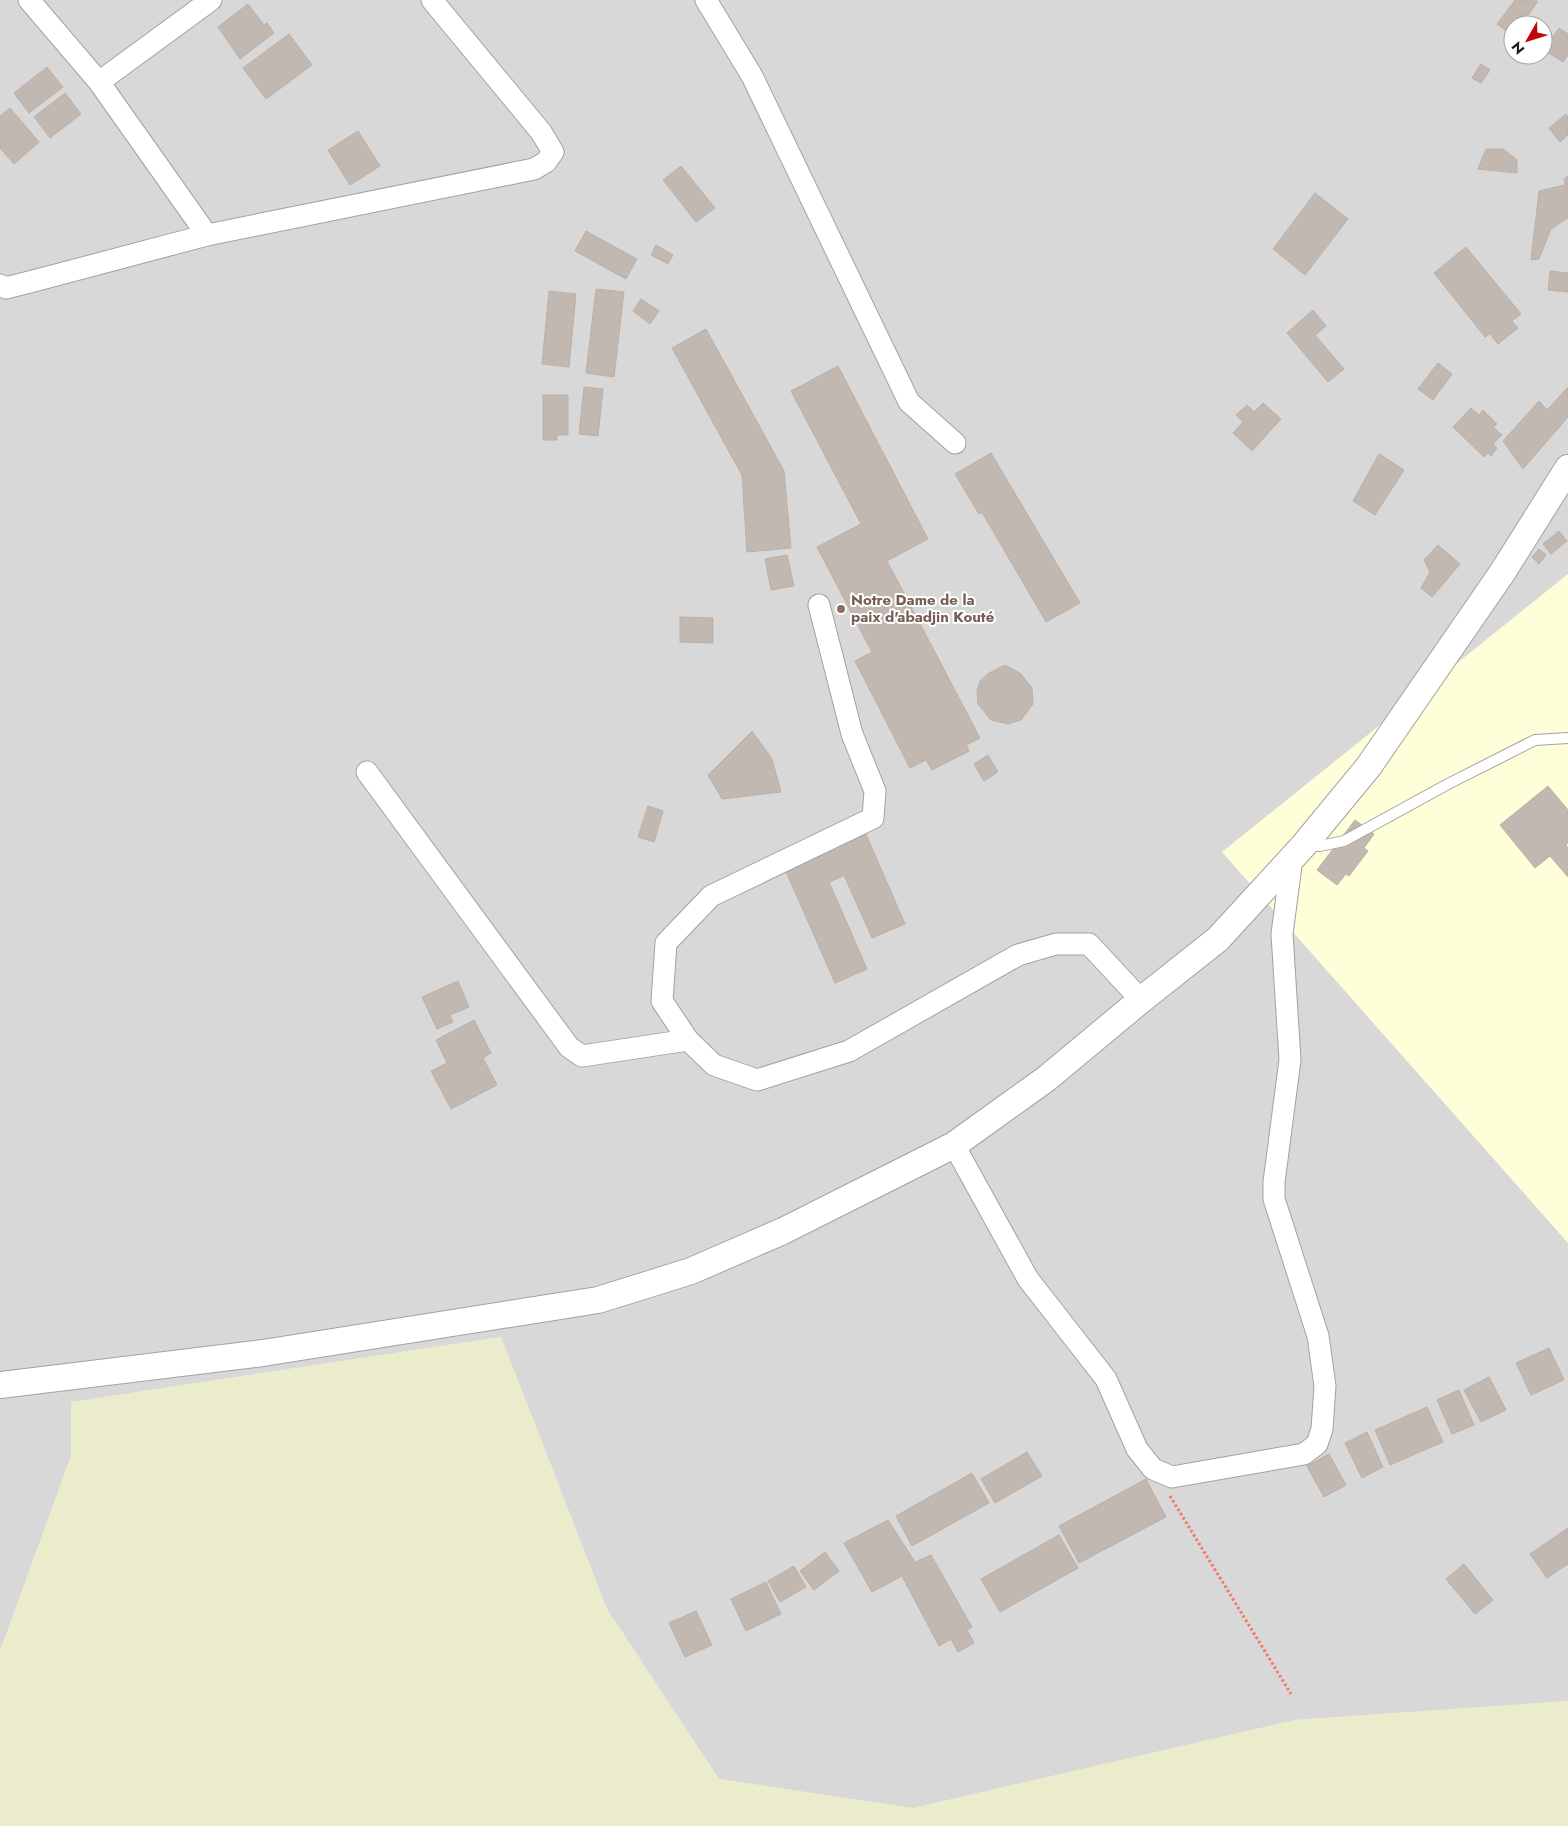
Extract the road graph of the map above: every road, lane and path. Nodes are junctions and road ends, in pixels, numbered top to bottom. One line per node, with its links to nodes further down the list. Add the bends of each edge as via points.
1 (29, 0): 5 (street)
2 (211, 0): 5 (street)
3 (432, 0): 6 (street, via 541,132 553,152 546,162 534,169)
4 (706, 0): 8 (street, via 752,76 909,402)
5 (99, 82): 6 (street)
6 (206, 234): 7 (street, via 6,288)
7 (0, 285)
8 (955, 443)
9 (1568, 468): 13 (street, via 1502,573 1370,766)
10 (819, 605): 15 (street, via 852,734 874,791 873,818 711,896 666,943 662,1001)
11 (1568, 738): 13 (lane, via 1535,740 1344,841)
12 (367, 772): 15 (street, via 569,1047 582,1056)
13 (1298, 851): 14 (street, via 1218,939); 18 (street, via 1282,934 1290,1060 1274,1170 1274,1199 1318,1336 1325,1386 1322,1429 1317,1444 1304,1454 1172,1477)
14 (1141, 1000): 15 (street, via 1089,944 1056,944 1018,955 849,1051 757,1080 714,1066); 16 (street, via 1046,1079)
15 (688, 1040)
16 (954, 1145): 17 (street, via 774,1235 691,1271 598,1300 263,1353); 18 (street, via 1028,1279 1106,1379 1138,1449)
17 (0, 1384)
18 (1153, 1469): 19 (path)
19 (1290, 1694)

